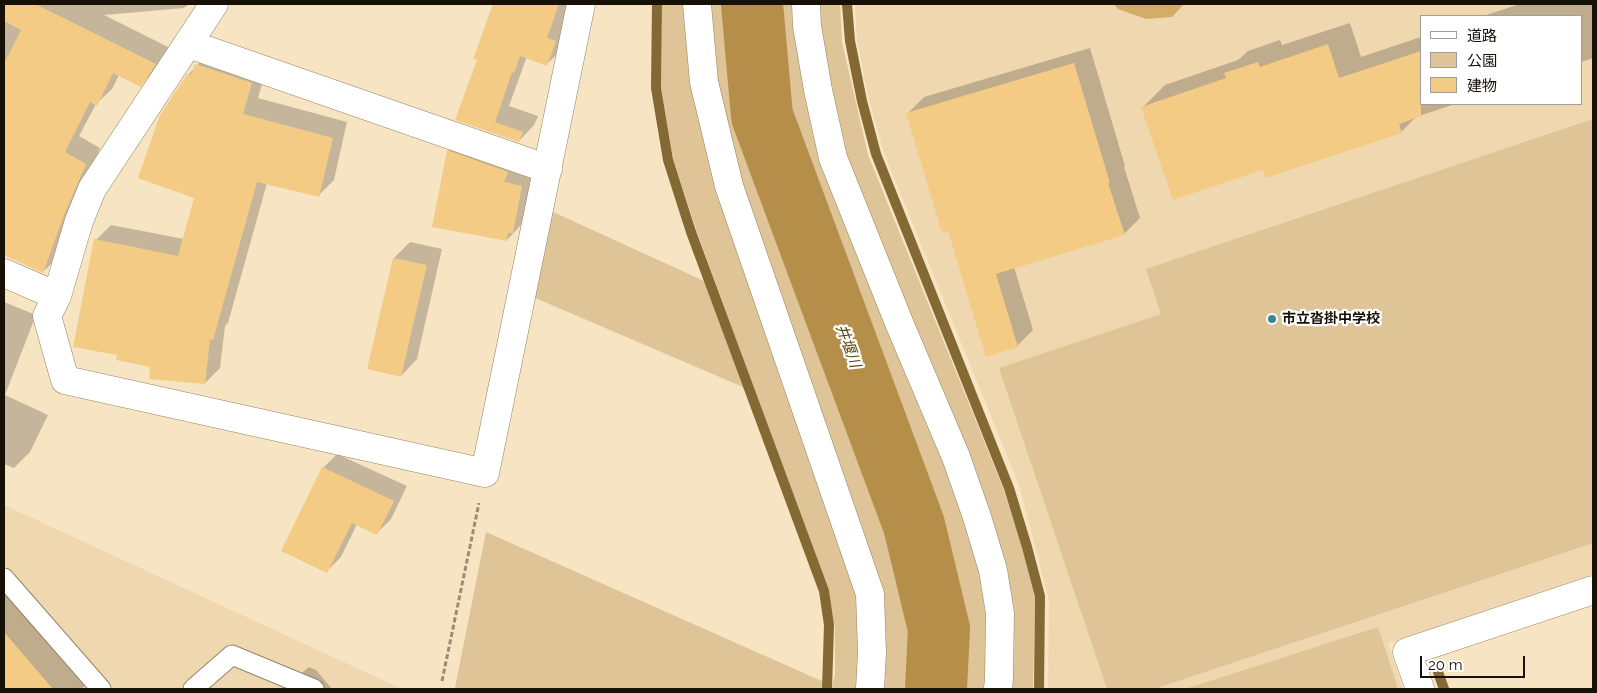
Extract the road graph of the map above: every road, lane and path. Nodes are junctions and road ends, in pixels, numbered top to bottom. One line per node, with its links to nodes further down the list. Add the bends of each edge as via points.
1 (214, 4): 5 (street)
2 (581, 4): 6 (street)
3 (697, 4): 16 (street, via 704,82 729,186 870,594)
4 (806, 4): 17 (street, via 818,90 833,158 956,456 993,570 1000,613)
5 (189, 44): 6 (street); 8 (street, via 92,189)
6 (548, 169): 9 (street)
7 (4, 273): 8 (street)
8 (57, 296): 9 (street, via 48,316 65,380)
9 (485, 473): 12 (path)
10 (4, 578): 13 (lane)
11 (1593, 590): 18 (street, via 1407,652)
12 (442, 681)
13 (100, 689)
14 (193, 689): 15 (lane, via 232,655)
15 (314, 689)
16 (870, 689)
17 (998, 689)
18 (1420, 689)

